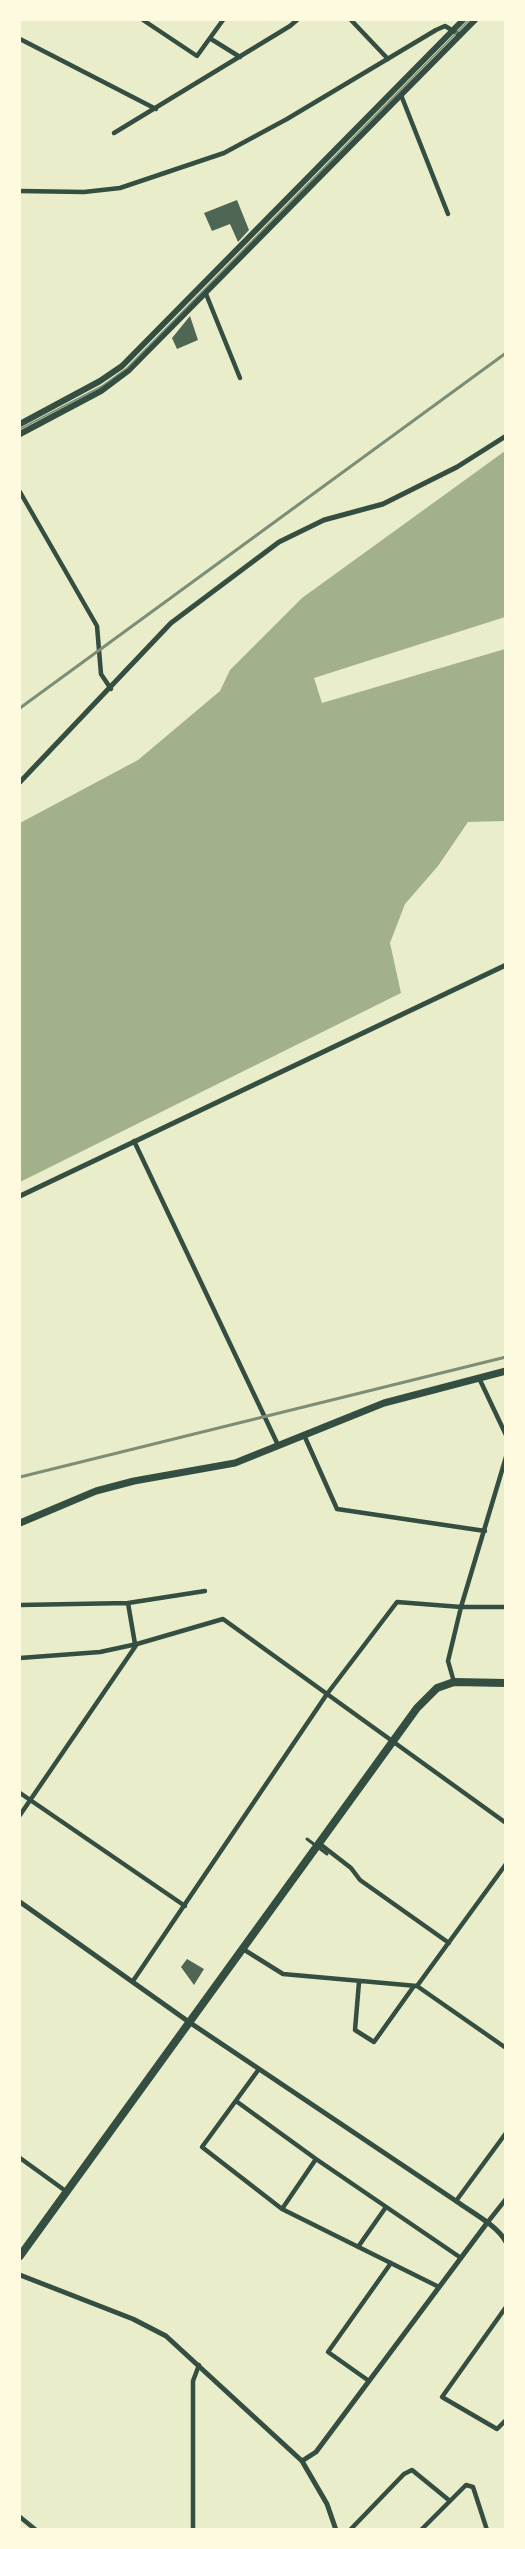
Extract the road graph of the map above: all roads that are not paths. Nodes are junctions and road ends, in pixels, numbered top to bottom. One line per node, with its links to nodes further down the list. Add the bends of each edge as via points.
1 (143, 20): 10 (street, via 197,56)
2 (223, 20): 10 (street)
3 (297, 20): 11 (street)
4 (351, 20): 12 (street)
5 (463, 20): 7 (main road)
6 (475, 20): 8 (main road)
7 (453, 30): 8 (street); 12 (street, via 445,26); 20 (main road, via 122,366)
8 (460, 35): 13 (main road)
9 (20, 39): 14 (street)
10 (211, 39): 11 (street)
11 (240, 57): 14 (street)
12 (388, 58): 16 (street, via 224,153 120,188)
13 (402, 95): 17 (street); 18 (main road)
14 (156, 109): 15 (street)
15 (114, 134)
16 (20, 191)
17 (448, 214)
18 (206, 294): 19 (street); 21 (main road, via 115,383)
19 (240, 378)
20 (20, 424)
21 (20, 434)
22 (506, 436): 24 (street, via 457,467 383,504 324,520 279,542 171,623)
23 (20, 492): 24 (street, via 97,626 100,674)
24 (111, 689): 25 (street)
25 (20, 782)
26 (506, 965): 27 (street)
27 (134, 1141): 28 (street); 33 (street)
28 (20, 1196)
29 (506, 1371): 30 (main road)
30 (478, 1378): 31 (street); 32 (main road, via 388,1401)
31 (506, 1434)
32 (304, 1435): 33 (main road); 36 (street, via 336,1509)
33 (278, 1445): 35 (main road, via 235,1463 134,1480 96,1491)
34 (506, 1457): 36 (street)
35 (20, 1523)
36 (484, 1531): 40 (street)
37 (206, 1591): 38 (street)
38 (128, 1603): 39 (street); 42 (street)
39 (20, 1605)
40 (461, 1607): 41 (street); 44 (street, via 448,1661); 46 (street, via 397,1602)
41 (506, 1607)
42 (136, 1644): 43 (street, via 100,1652); 46 (street, via 223,1619); 49 (street)
43 (20, 1658)
44 (454, 1682): 45 (highway); 47 (highway, via 437,1688 417,1708)
45 (506, 1683)
46 (327, 1694): 47 (street); 57 (street)
47 (394, 1742): 51 (street); 53 (highway)
48 (20, 1793): 49 (street)
49 (30, 1801): 50 (street); 57 (street)
50 (20, 1815)
51 (506, 1823)
52 (307, 1839): 54 (street)
53 (320, 1844): 58 (street, via 360,1880); 59 (highway)
54 (327, 1854)
55 (506, 1864): 58 (street)
56 (20, 1902): 60 (street)
57 (185, 1906): 60 (street)
58 (449, 1943): 62 (street)
59 (243, 1949): 61 (street, via 283,1974); 63 (highway)
60 (133, 1981): 63 (street)
61 (359, 1982): 62 (street); 62 (street, via 355,2030 374,2042)
62 (416, 1986): 64 (street)
63 (189, 2022): 65 (street); 70 (highway)
64 (506, 2048)
65 (260, 2069): 66 (street); 72 (street)
66 (236, 2101): 69 (street); 74 (street, via 202,2148)
67 (506, 2133): 72 (street)
68 (20, 2158): 70 (street)
69 (316, 2159): 73 (street); 74 (street)
70 (67, 2192): 78 (highway)
71 (506, 2199): 75 (street)
72 (456, 2201): 75 (street)
73 (386, 2206): 77 (street); 79 (street)
74 (282, 2209): 77 (street)
75 (487, 2223): 76 (street); 79 (street)
76 (506, 2242)
77 (358, 2247): 80 (street)
78 (20, 2256)
79 (461, 2258): 82 (street)
80 (391, 2263): 82 (street); 85 (street, via 328,2352)
81 (20, 2275): 84 (street, via 133,2319 166,2336)
82 (439, 2287): 85 (street)
83 (506, 2307): 86 (street, via 442,2397 497,2429)
84 (199, 2366): 87 (street); 91 (street, via 193,2381)
85 (369, 2381): 87 (street, via 316,2452)
86 (506, 2420)
87 (302, 2461): 92 (street, via 327,2504)
88 (450, 2501): 93 (street, via 412,2470); 94 (street); 95 (street, via 466,2485 473,2487)
89 (20, 2517): 90 (street)
90 (36, 2529)
91 (193, 2529)
92 (336, 2529)
93 (350, 2529)
94 (421, 2529)
95 (487, 2529)

